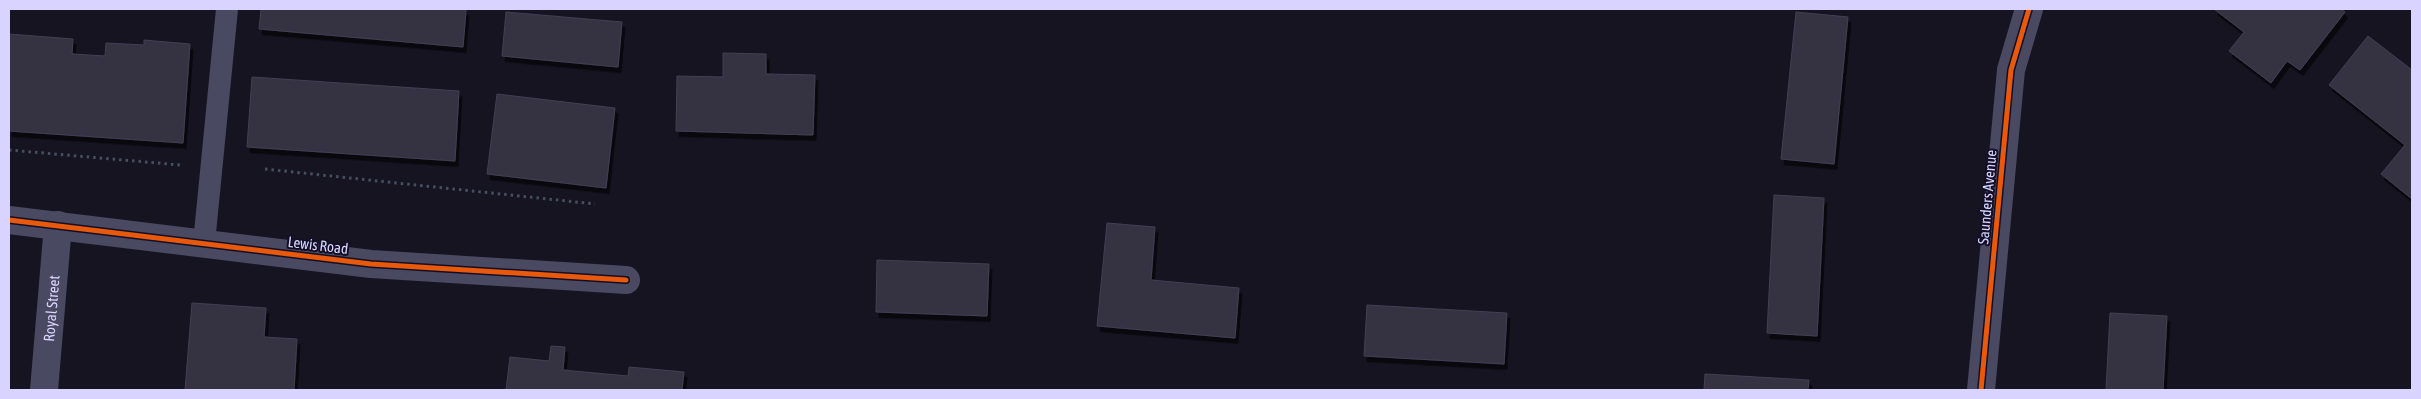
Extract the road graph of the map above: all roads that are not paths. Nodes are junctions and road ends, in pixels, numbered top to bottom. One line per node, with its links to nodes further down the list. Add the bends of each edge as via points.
1 (227, 9): 5 (lane)
2 (2029, 9): 8 (street, Saunders Avenue, via 2011,70)
3 (9, 220): 4 (street, Lewis Road)
4 (58, 225): 5 (street, Lewis Road); 7 (street, Royal Street)
5 (204, 243): 6 (street, Lewis Road, via 371,264)
6 (626, 280)
7 (44, 390)
8 (1981, 390)

